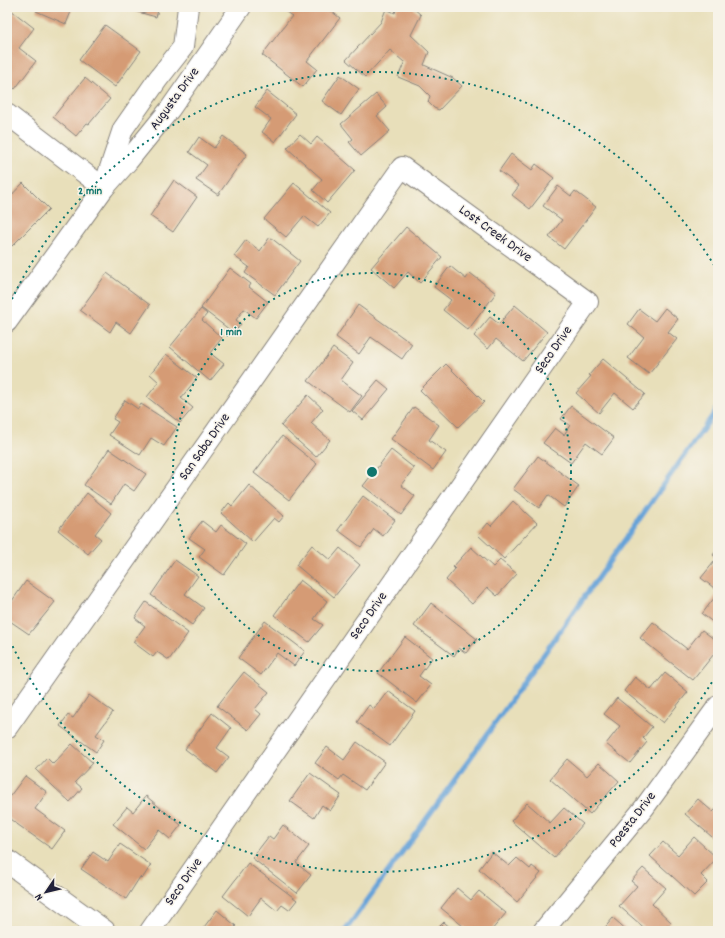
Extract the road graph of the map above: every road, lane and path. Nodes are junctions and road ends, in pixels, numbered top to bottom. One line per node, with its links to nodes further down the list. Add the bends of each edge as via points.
1 (188, 7): 5 (street, Augusta Drive, via 183,47 123,129)
2 (242, 7): 5 (street, Augusta Drive, via 170,109)
3 (7, 114): 5 (street)
4 (402, 167): 6 (street, Lost Creek Drive); 9 (street, San Saba Drive)
5 (104, 188): 7 (street, Augusta Drive)
6 (588, 302): 12 (street, Seco Drive)
7 (7, 322)
8 (718, 706): 13 (street, Poesta Drive, via 644,808)
9 (7, 728)
10 (7, 861): 11 (street)
11 (104, 931)
12 (150, 931)
13 (543, 931)

